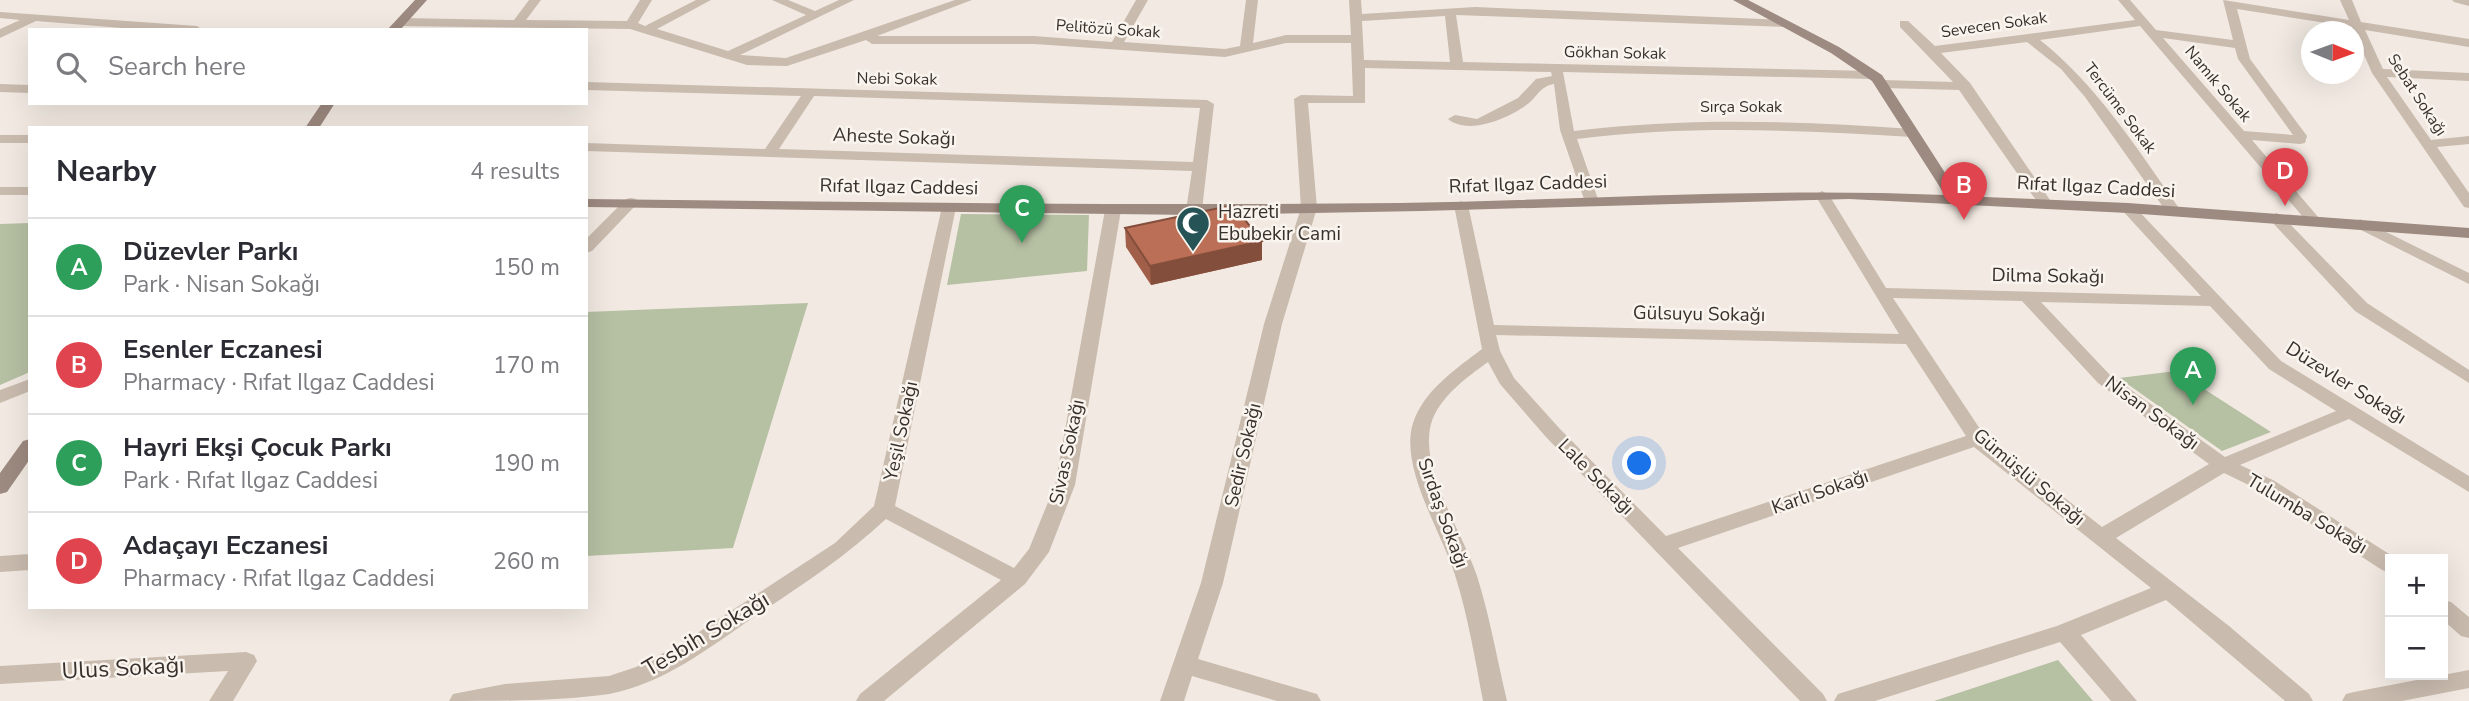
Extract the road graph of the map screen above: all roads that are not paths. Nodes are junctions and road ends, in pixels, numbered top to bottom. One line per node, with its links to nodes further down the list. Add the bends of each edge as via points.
1 (421, 0): 32 (street)
2 (535, 0): 28 (street)
3 (646, 0): 31 (street)
4 (705, 0): 35 (street)
5 (778, 0): 21 (street)
6 (848, 0): 21 (street)
7 (966, 0): 40 (street)
8 (1142, 0): 43 (street)
9 (1252, 0): 45 (street)
10 (1355, 0): 24 (street)
11 (1596, 0): 22 (street)
12 (1739, 0): 29 (street)
13 (2124, 0): 27 (street, Namık Sokak)
14 (2346, 0): 26 (street, Sebat Sokağı)
15 (2458, 0): 17 (street)
16 (2230, 2): 25 (street); 44 (street)
17 (2469, 3)
18 (1471, 5): 19 (street); 22 (street)
19 (1450, 12): 24 (street); 49 (street)
20 (0, 15): 23 (street)
21 (815, 15): 47 (street)
22 (1604, 15): 29 (street)
23 (35, 18): 34 (street); 37 (street)
24 (1356, 18): 39 (street)
25 (2335, 21)
26 (2355, 21)
27 (2143, 22): 36 (street, Namık Sokak); 38 (street, Sevecen Sokak)
28 (518, 23): 31 (street); 32 (street)
29 (1784, 24): 52 (street)
30 (1903, 24): 46 (street)
31 (631, 25): 35 (street)
32 (397, 26)
33 (2364, 26): 42 (street)
34 (170, 28)
35 (648, 29): 47 (street)
36 (2153, 33): 44 (street); 64 (street, Namık Sokak)
37 (0, 34)
38 (2028, 36): 46 (street, Sevecen Sokak); 88 (street, Tercüme Sokak, via 2090,94)
39 (1357, 39): 45 (street, Pelitözü Sokak, via 1286,39); 48 (street)
40 (856, 40): 43 (street, Pelitözü Sokak); 47 (street, via 787,62)
41 (2364, 41): 50 (street, Sebat Sokağı)
42 (2469, 43)
43 (1117, 44): 45 (street, Pelitözü Sokak, via 1225,53)
44 (2241, 45): 64 (street, via 2244,59 2300,140)
45 (1246, 50)
46 (1934, 50): 56 (street)
47 (728, 56)
48 (1358, 64): 49 (street, Gökhan Sokak); 84 (street, via 1360,100 1301,99)
49 (1457, 66): 51 (street, Gökhan Sokak)
50 (2378, 73): 53 (street); 69 (street, Sebat Sokağı)
51 (1558, 74): 52 (street, Gökhan Sokak); 61 (street, via 1541,82 1523,101 1479,123); 65 (street)
52 (1872, 75): 54 (street)
53 (2469, 77)
54 (1883, 84): 56 (street); 63 (street)
55 (588, 86): 59 (street, Nebi Sokak)
56 (1965, 86): 81 (street)
57 (0, 88): 58 (street)
58 (28, 89)
59 (808, 95): 71 (street); 72 (street, Nebi Sokak, via 1207,104)
60 (328, 105): 62 (street)
61 (1455, 119)
62 (313, 126)
63 (1912, 132): 65 (street, Sırça Sokak, via 1732,123 1625,128); 76 (street)
64 (2238, 135): 90 (street, Namık Sokak)
65 (1571, 136): 79 (street)
66 (0, 139): 67 (street)
67 (28, 139)
68 (2469, 140): 69 (street)
69 (2428, 144): 77 (street, Sebat Sokağı)
70 (588, 147): 71 (street, Aheste Sokağı)
71 (770, 152): 72 (street, Aheste Sokağı)
72 (1200, 167): 86 (street)
73 (0, 191): 74 (street)
74 (28, 191)
75 (1822, 195): 76 (street, Rıfat Ilgaz Caddesi); 79 (street, Rıfat Ilgaz Caddesi); 95 (street, Gümüşlü Sokağı)
76 (1954, 198): 81 (street, Rıfat Ilgaz Caddesi)
77 (2468, 200)
78 (632, 202): 80 (street, Rıfat Ilgaz Caddesi); 83 (street, Rıfat Ilgaz Caddesi); 93 (street)
79 (1592, 202): 82 (street, Rıfat Ilgaz Caddesi)
80 (588, 203)
81 (2045, 203): 85 (street, Rıfat Ilgaz Caddesi)
82 (1461, 205): 84 (street, Rıfat Ilgaz Caddesi); 98 (street, Lale Sokağı)
83 (949, 207): 87 (street, Rıfat Ilgaz Caddesi); 110 (street, Yeşil Sokağı)
84 (1309, 208): 86 (street, Rıfat Ilgaz Caddesi); 121 (street, Sedir Sokağı, via 1273,324 1212,583)
85 (2128, 208): 88 (street, Rıfat Ilgaz Caddesi); 97 (street, Düzevler Sokağı)
86 (1194, 209): 87 (street, Rıfat Ilgaz Caddesi)
87 (1113, 210): 116 (street, Sivas Sokağı, via 1065,485 1038,552)
88 (2174, 211): 89 (street, Rıfat Ilgaz Caddesi)
89 (2276, 218): 90 (street, Rıfat Ilgaz Caddesi); 101 (street, via 2361,307)
90 (2314, 221): 91 (street, Rıfat Ilgaz Caddesi)
91 (2360, 224): 92 (street, Rıfat Ilgaz Caddesi); 94 (street)
92 (2469, 233)
93 (588, 246)
94 (2469, 279)
95 (1881, 293): 96 (street, Dilma Sokağı); 99 (street, Gümüşlü Sokağı)
96 (2027, 296): 97 (street, Dilma Sokağı); 107 (street, Nisan Sokağı, via 2104,379)
97 (2215, 301): 104 (street, Düzevler Sokağı, via 2275,365)
98 (1486, 330): 99 (street, Gülsuyu Sokağı); 100 (street, Lale Sokağı)
99 (1911, 339): 105 (street, Gümüşlü Sokağı)
100 (1492, 351): 112 (street, Lale Sokağı, via 1506,380); 129 (street, Sırdaş Sokağı, via 1431,404 1418,442 1466,575)
101 (2469, 378)
102 (28, 385): 103 (street)
103 (0, 397)
104 (2351, 411): 107 (street); 108 (street, Düzevler Sokağı)
105 (1977, 439): 111 (street, Gümüşlü Sokağı); 112 (street, Karlı Sokağı)
106 (28, 451): 109 (street)
107 (2223, 465): 111 (street); 114 (street, Tulumba Sokağı, via 2266,485)
108 (2469, 485)
109 (0, 487)
110 (884, 509): 116 (street); 125 (street, Tesbih Sokağı, via 842,548 687,651 644,674 609,685)
111 (2101, 537): 117 (street, Gümüşlü Sokağı)
112 (1663, 544): 130 (street, Lale Sokağı)
113 (28, 562): 115 (street)
114 (2385, 562)
115 (0, 564)
116 (1017, 579): 126 (street, Sivas Sokağı)
117 (2169, 590): 120 (street); 133 (street, Gümüşlü Sokağı)
118 (2448, 612): 119 (street)
119 (2469, 630)
120 (2065, 632): 131 (street); 132 (street)
121 (1186, 665): 127 (street, Sedir Sokağı); 128 (street)
122 (0, 675): 124 (street, Ulus Sokağı, via 246,661)
123 (2469, 679): 134 (street)
124 (221, 701)
125 (461, 701)
126 (868, 701)
127 (1172, 701)
128 (1309, 701)
129 (1495, 701)
130 (1815, 701)
131 (1846, 701)
132 (2125, 701)
133 (2301, 701)
134 (2354, 701)

